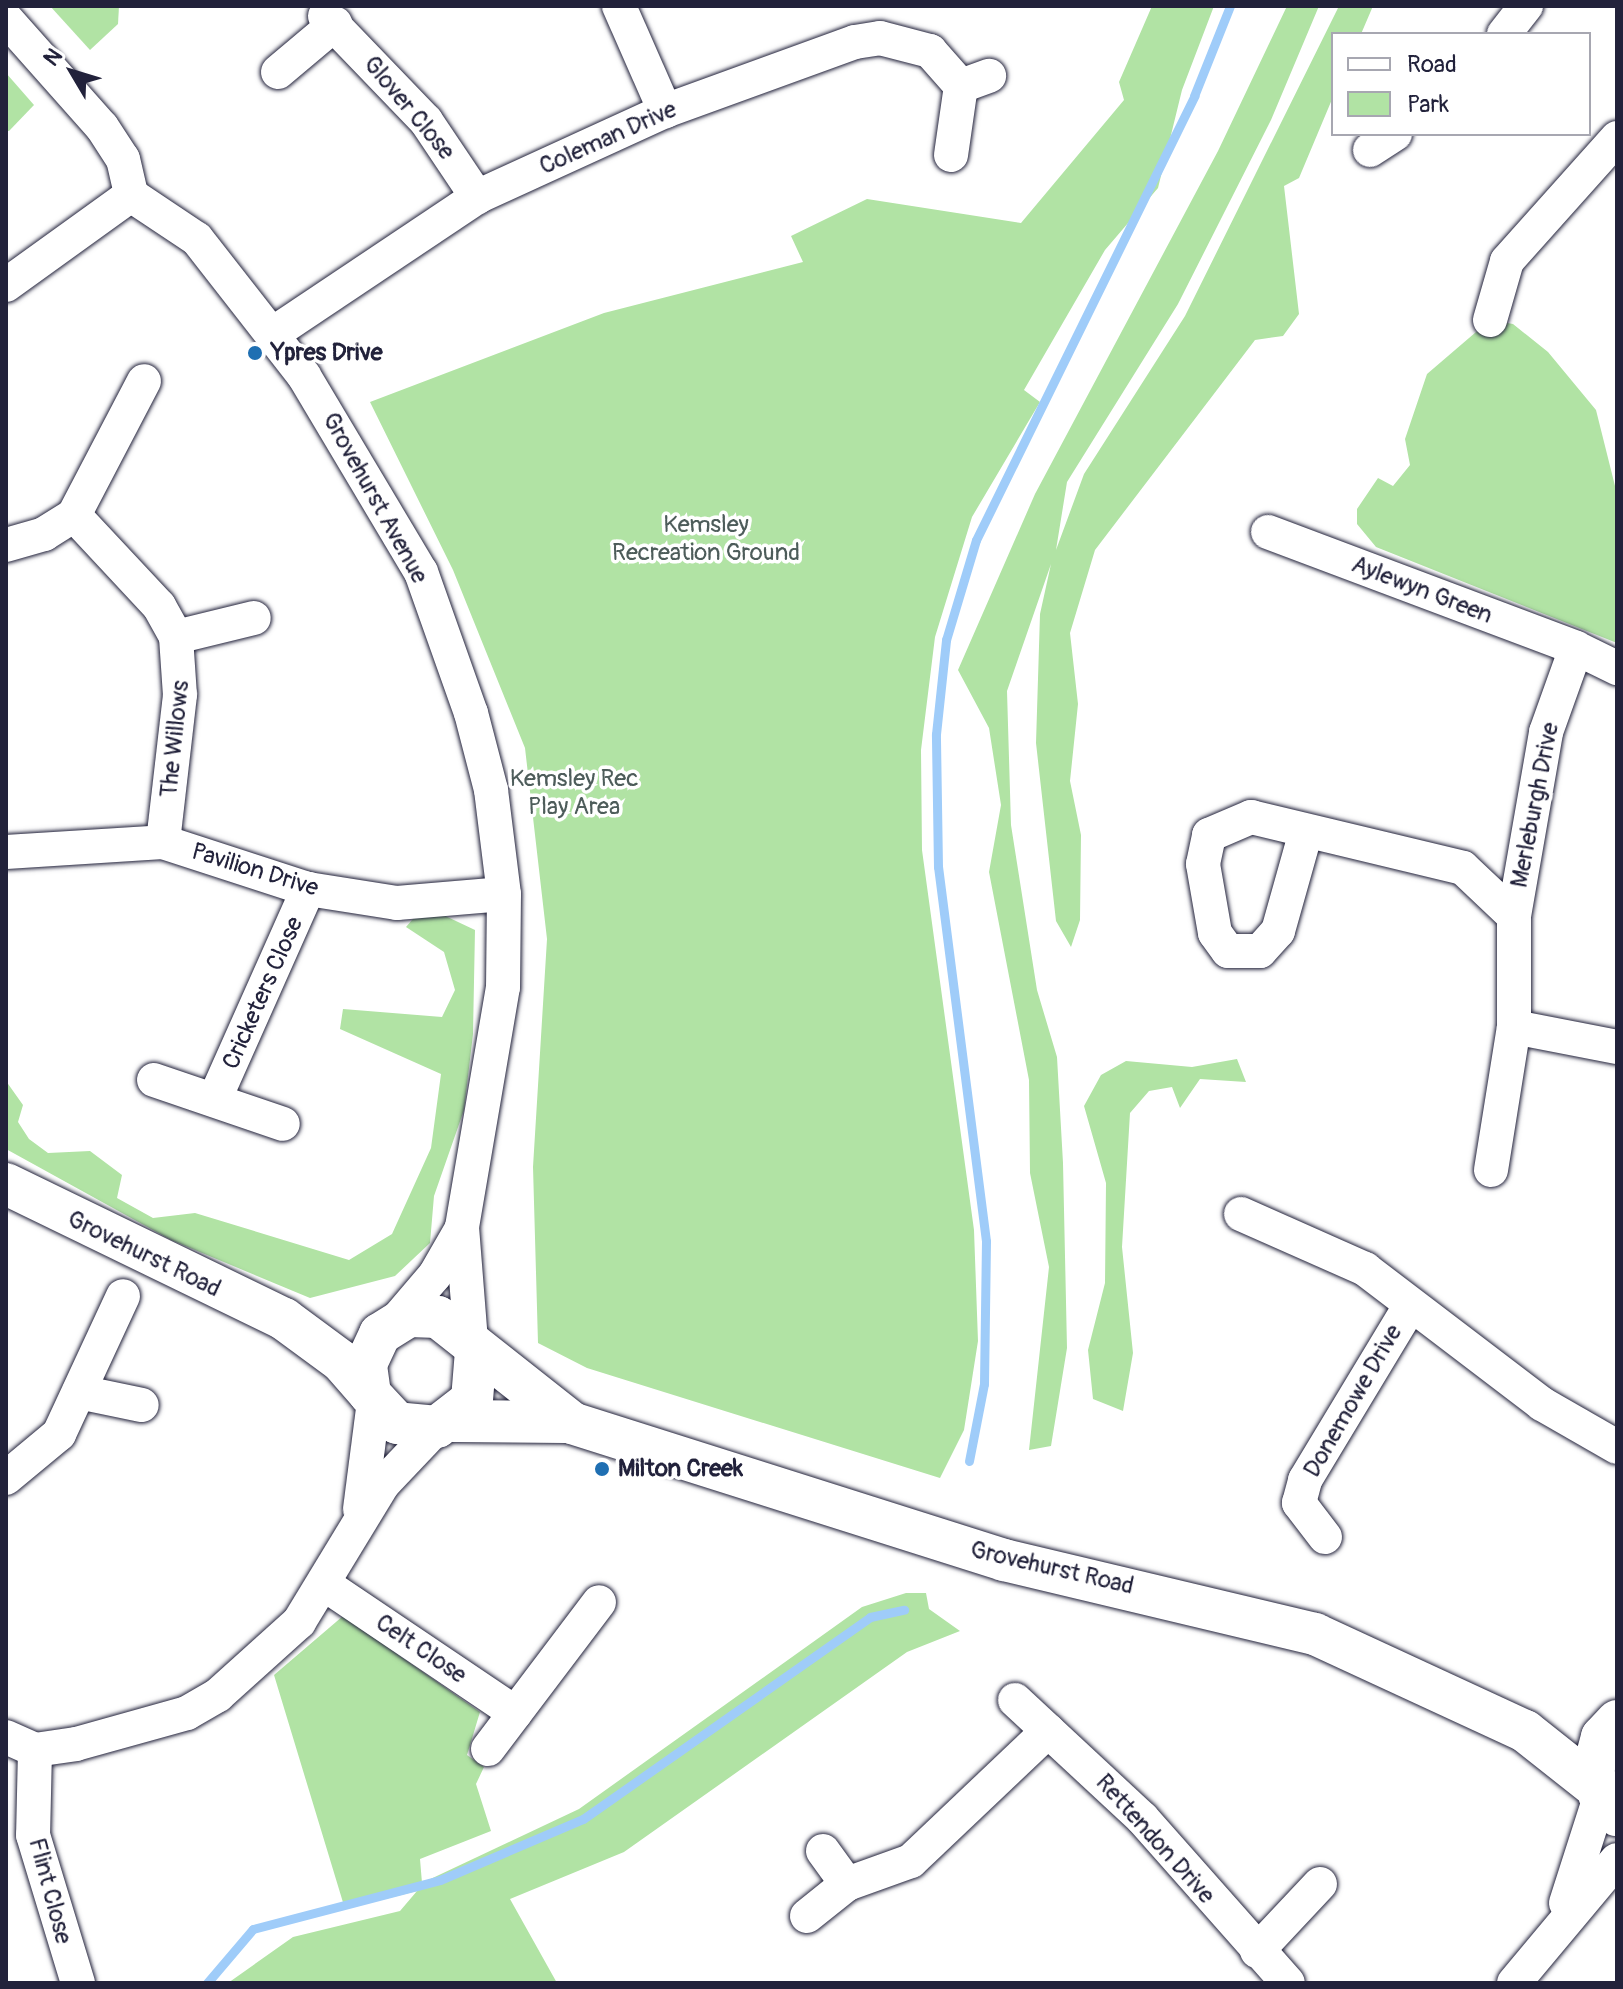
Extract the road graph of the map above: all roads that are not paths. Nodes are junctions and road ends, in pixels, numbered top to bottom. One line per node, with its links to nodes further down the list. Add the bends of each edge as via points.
1 (619, 6): 6 (street)
2 (1526, 6): 4 (street)
3 (6, 19): 9 (street, via 102,127 123,159)
4 (1506, 32)
5 (278, 72): 10 (street, Glover Close, via 330,20 426,121)
6 (665, 111): 8 (street, Coleman Drive, via 880,38 930,51 975,81); 10 (street, Coleman Drive)
7 (1617, 138): 12 (street, via 1507,261)
8 (951, 155)
9 (131, 195): 11 (street); 13 (street, Grovehurst Avenue, via 197,239)
10 (477, 197): 13 (street, Coleman Drive)
11 (6, 285)
12 (1490, 320)
13 (274, 333): 26 (street, Grovehurst Avenue, via 421,572 487,775)
14 (144, 381): 15 (street)
15 (74, 515): 17 (street); 19 (street, The Willows, via 159,606)
16 (1268, 532): 20 (street, Aylewyn Green)
17 (6, 545)
18 (254, 618): 19 (street)
19 (176, 637): 23 (street, The Willows, via 182,664)
20 (1576, 648): 21 (street); 27 (street, Merleburgh Drive, via 1546,732)
21 (1617, 668)
22 (1305, 835): 27 (street, Merleburgh Drive, via 1463,868)
23 (163, 842): 24 (street, Pavilion Drive); 25 (street, Pavilion Drive)
24 (6, 852)
25 (308, 889): 26 (street, Pavilion Drive, via 397,903); 31 (street, Cricketers Close)
26 (504, 894): 36 (street, Grovehurst Avenue, via 503,987)
27 (1514, 916): 28 (street, Merleburgh Drive)
28 (1514, 1027): 29 (street); 33 (street, Merleburgh Drive)
29 (1617, 1047)
30 (154, 1080): 31 (street, Cricketers Close)
31 (216, 1096): 32 (street, Cricketers Close)
32 (283, 1124)
33 (1491, 1170)
34 (6, 1184): 39 (street, Grovehurst Road)
35 (1241, 1214): 38 (street, Donemowe Drive, via 1365,1269)
36 (462, 1227): 40 (street, Grovehurst Avenue, via 435,1275); 41 (street, Grovehurst Avenue)
37 (123, 1296): 42 (street)
38 (1410, 1306): 47 (street, Donemowe Drive, via 1542,1404); 50 (street, Donemowe Drive, via 1305,1480 1299,1503)
39 (284, 1319): 40 (street, Grovehurst Road); 43 (street, Grovehurst Road, via 341,1361)
40 (390, 1325): 41 (street, via 438,1317); 43 (street, via 368,1354)
41 (473, 1346): 45 (street, Grovehurst Road); 46 (street, via 477,1388)
42 (79, 1392): 44 (street); 48 (street, via 47,1451)
43 (372, 1398): 46 (street, via 397,1423); 49 (street)
44 (142, 1405)
45 (572, 1423): 46 (street, Grovehurst Road); 57 (street, Grovehurst Road, via 1004,1560 1315,1634)
46 (444, 1424): 49 (street, via 383,1484)
47 (1617, 1447)
48 (6, 1478)
49 (355, 1537): 51 (street)
50 (1325, 1537)
51 (327, 1586): 54 (street, Celt Close); 58 (street, via 254,1665 187,1713)
52 (599, 1602): 54 (street)
53 (1015, 1700): 56 (street, Rettendon Drive)
54 (515, 1713): 59 (street)
55 (1616, 1721): 57 (street); 60 (street, via 1595,1754)
56 (1048, 1731): 63 (street, via 911,1861); 67 (street, Rettendon Drive, via 1142,1818)
57 (1525, 1731): 60 (street, Grovehurst Road)
58 (20, 1743): 68 (street, Flint Close, via 33,1835)
59 (488, 1749)
60 (1605, 1800): 66 (street)
61 (823, 1851): 63 (street)
62 (1617, 1860): 66 (street)
63 (847, 1884): 65 (street)
64 (1320, 1884): 67 (street)
65 (807, 1916)
66 (1557, 1925): 70 (street)
67 (1257, 1951): 69 (street, Rettendon Drive)
68 (78, 1983)
69 (1288, 1983)
70 (1514, 1983)

